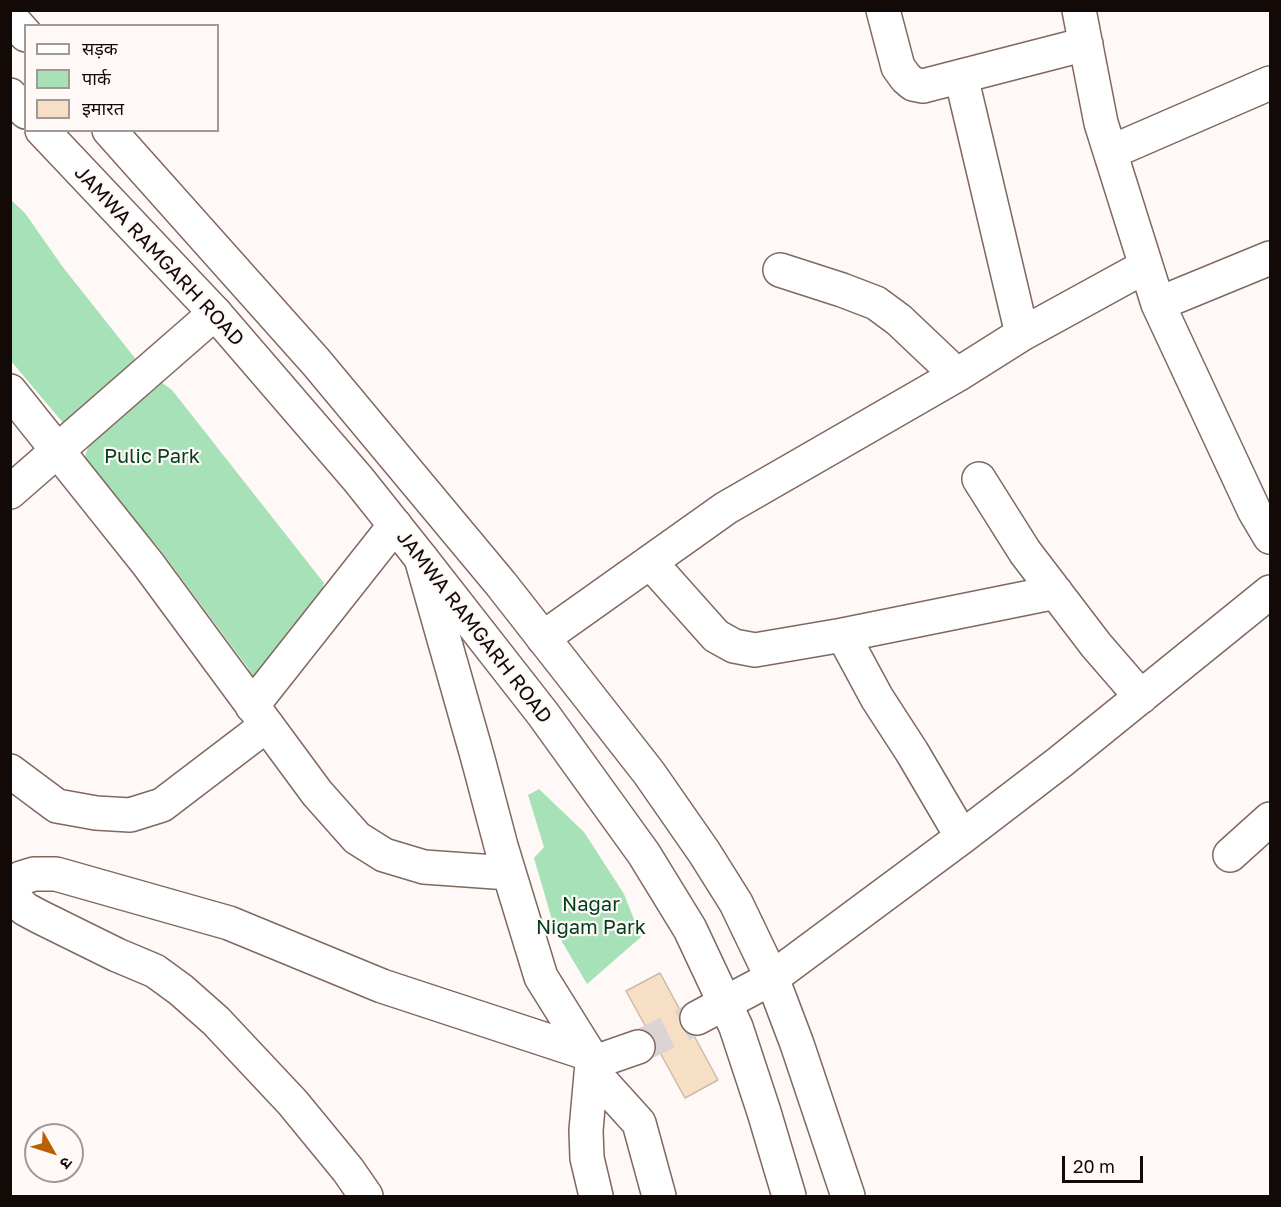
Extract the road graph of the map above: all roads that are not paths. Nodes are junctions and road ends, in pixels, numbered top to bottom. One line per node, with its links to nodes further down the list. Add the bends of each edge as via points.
1 (883, 10): 6 (main road, via 898,67 913,84 923,86)
2 (1079, 10): 5 (main road)
3 (10, 17): 4 (main road)
4 (24, 33)
5 (1086, 44): 6 (main road); 12 (main road, via 1101,123)
6 (961, 76): 18 (main road)
7 (1270, 82): 12 (main road)
8 (10, 94): 9 (main road)
9 (24, 110)
10 (44, 132): 17 (main road, JAMWA RAMGARH ROAD)
11 (111, 132): 31 (main road, via 316,362)
12 (1111, 153): 14 (main road)
13 (1270, 258): 16 (main road)
14 (1146, 266): 16 (main road); 18 (main road)
15 (780, 270): 19 (main road, via 876,303)
16 (1158, 304): 25 (main road, via 1254,510)
17 (215, 313): 21 (main road); 24 (main road, JAMWA RAMGARH ROAD)
18 (1022, 334): 19 (main road)
19 (957, 375): 27 (main road, via 726,508)
20 (10, 391): 21 (main road)
21 (58, 451): 23 (main road); 33 (main road)
22 (979, 479): 28 (main road, via 1025,552)
23 (10, 492)
24 (395, 525): 26 (main road, JAMWA RAMGARH ROAD); 33 (main road)
25 (1268, 529)
26 (421, 558): 38 (main road); 40 (main road, JAMWA RAMGARH ROAD, via 543,714 644,854 690,929)
27 (650, 562): 30 (main road, via 716,636 734,646 755,650); 31 (main road)
28 (1056, 592): 30 (main road); 32 (main road)
29 (1270, 592): 32 (main road)
30 (843, 635): 36 (main road)
31 (543, 638): 39 (main road, via 649,773 704,852 736,903)
32 (1141, 697): 36 (main road)
33 (260, 715): 34 (main road, via 162,805 130,815 57,806); 38 (main road, via 317,793 357,838 384,855 424,867)
34 (10, 771)
35 (1270, 819): 37 (main road)
36 (962, 837): 39 (main road)
37 (1230, 855)
38 (509, 873): 42 (main road, via 541,977)
39 (772, 978): 40 (main road); 47 (main road)
40 (711, 1011): 46 (main road, JAMWA RAMGARH ROAD, via 736,1027)
41 (638, 1047): 42 (main road)
42 (591, 1063): 43 (main road, via 382,986 229,923 56,874 21,878 14,893 25,909 155,971 216,1021 292,1103); 44 (main road, via 587,1158); 45 (main road, via 639,1123)
43 (366, 1197)
44 (596, 1197)
45 (659, 1197)
46 (789, 1197)
47 (848, 1197)

